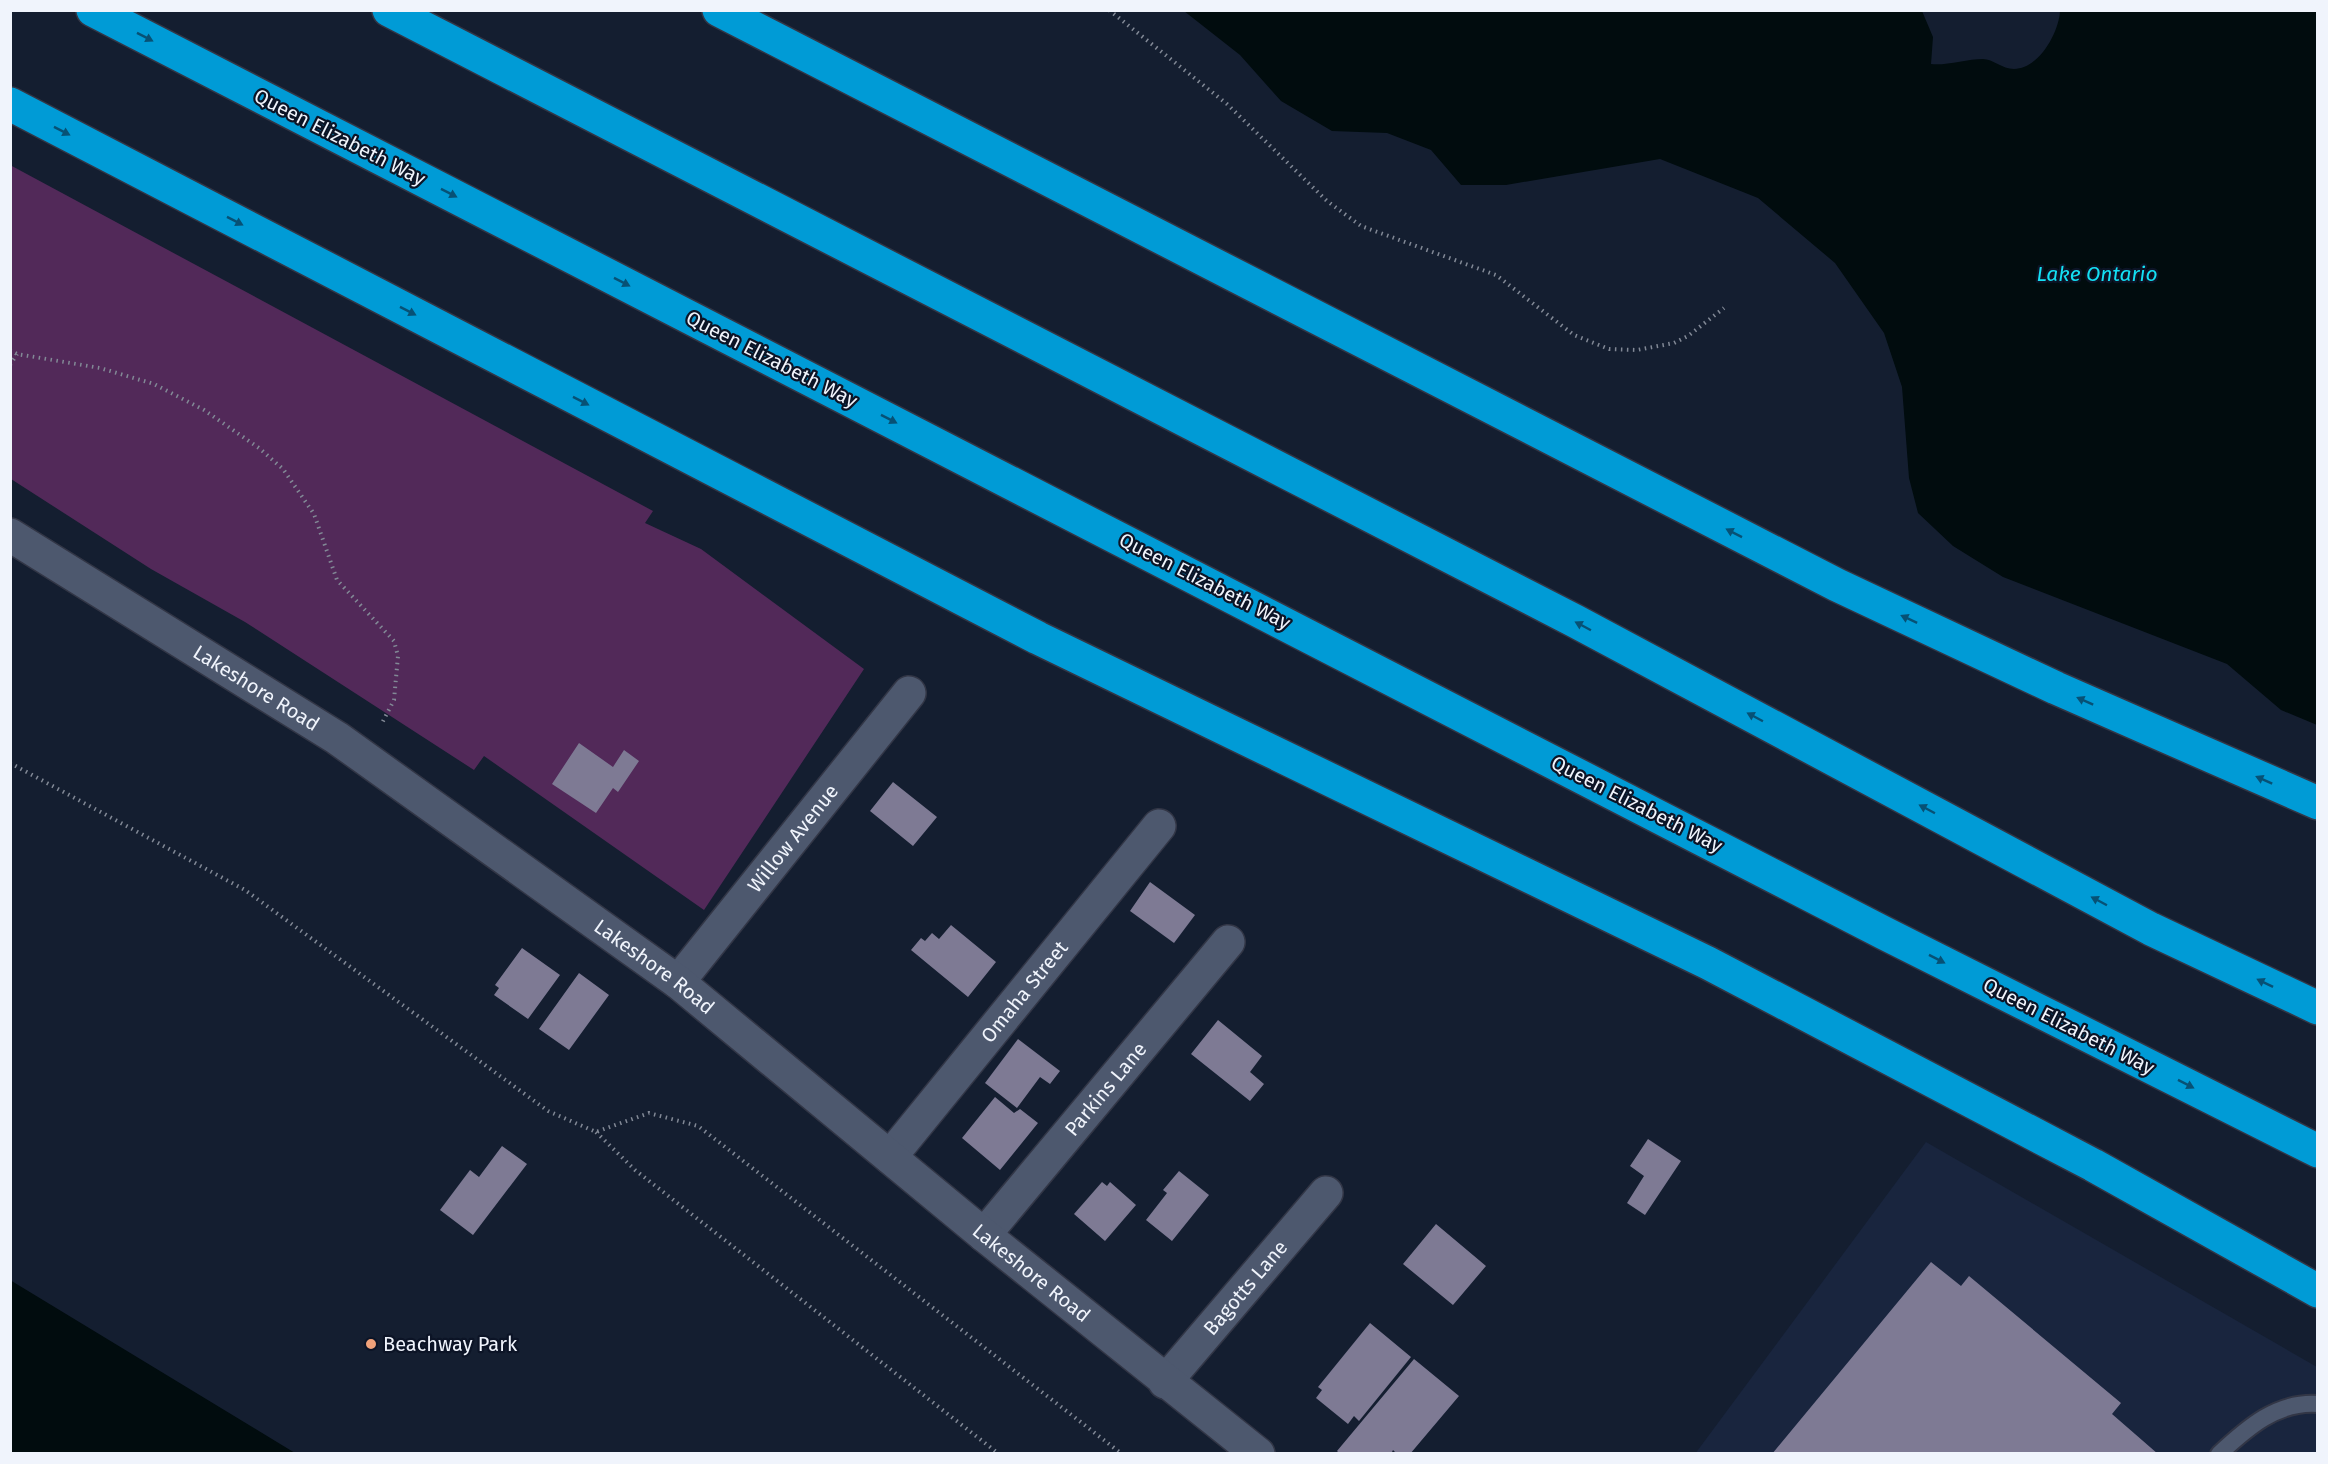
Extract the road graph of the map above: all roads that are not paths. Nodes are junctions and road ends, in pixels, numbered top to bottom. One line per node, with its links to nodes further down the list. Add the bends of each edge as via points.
1 (93, 10): 12 (highway, Queen Elizabeth Way, one-way to 12, via 1884,933)
2 (389, 10): 11 (highway, one-way to 2, via 2151,929 1575,621)
3 (719, 10): 7 (highway, one-way to 3, via 2056,688 1837,585)
4 (10, 104): 16 (highway, one-way to 16, via 1038,638 1708,963 2093,1165)
5 (10, 535): 10 (main road, Lakeshore Road, via 364,757)
6 (909, 693): 10 (main road, Willow Avenue)
7 (2318, 803)
8 (1159, 826): 13 (main road, Omaha Street)
9 (1228, 942): 15 (main road, Parkins Lane)
10 (678, 982): 13 (main road, Lakeshore Road)
11 (2318, 1008)
12 (2318, 1151)
13 (890, 1157): 15 (main road, Lakeshore Road)
14 (1326, 1193): 17 (main road, Bagotts Lane)
15 (984, 1235): 17 (main road, Lakeshore Road)
16 (2318, 1291)
17 (1165, 1382): 19 (main road, Lakeshore Road)
18 (2318, 1404): 20 (lane, via 2301,1403 2256,1420)
19 (1258, 1454)
20 (2219, 1454)

